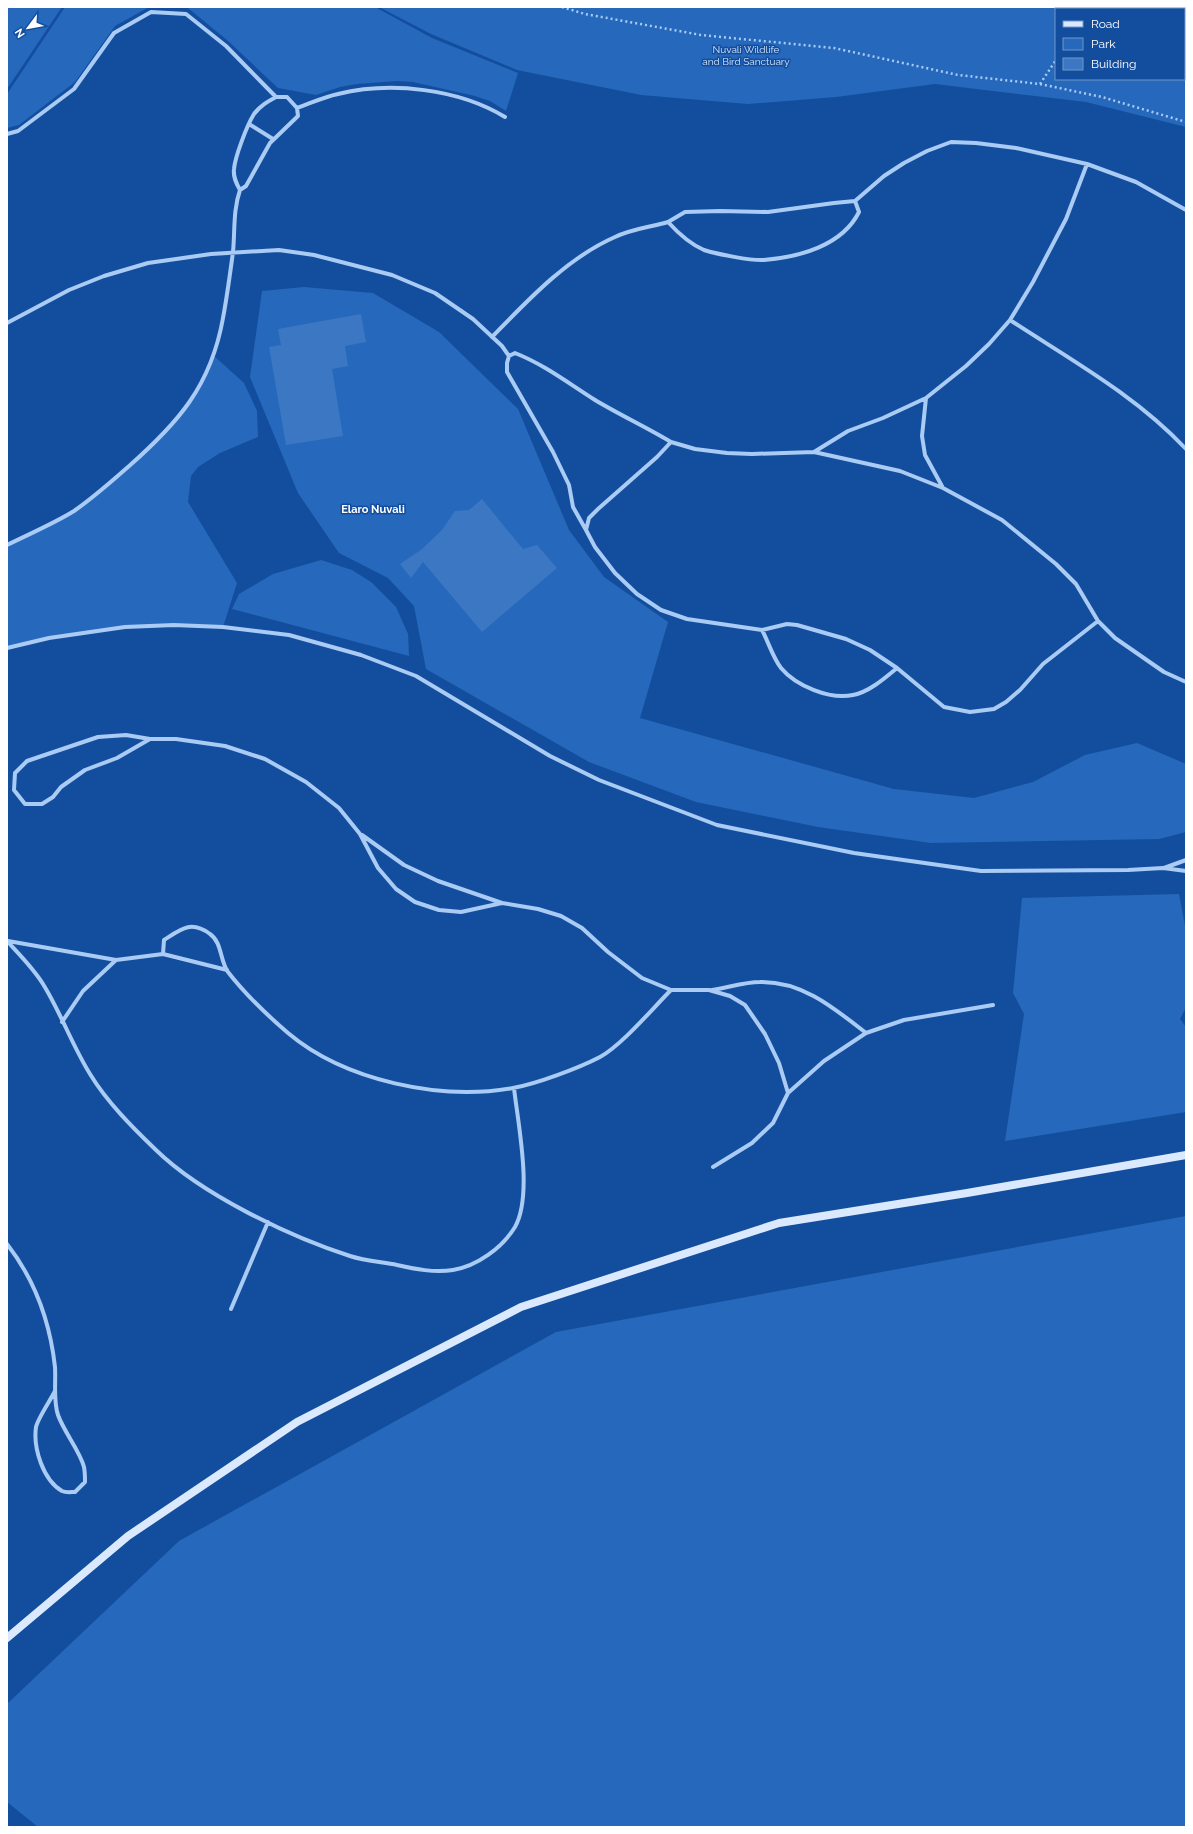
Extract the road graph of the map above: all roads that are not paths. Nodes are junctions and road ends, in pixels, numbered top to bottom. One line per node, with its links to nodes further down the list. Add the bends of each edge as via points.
1 (276, 97): 2 (street, via 287,97); 4 (street, via 265,103); 5 (street, via 226,46 186,14 151,12 114,32 74,88 18,131)
2 (297, 108): 3 (street, via 339,94 396,88 424,90 474,102 489,107); 6 (street, via 298,116)
3 (505, 117)
4 (249, 124): 6 (street); 8 (street, via 234,169 235,181)
5 (7, 134)
6 (273, 139): 8 (street, via 246,186)
7 (1087, 164): 9 (street, via 1016,148 951,142 904,163 884,176); 10 (street, via 1136,182); 13 (street, via 1066,219)
8 (240, 190): 12 (street, via 236,200)
9 (855, 202): 11 (street, via 768,212 685,212); 11 (street, via 859,212 856,219 841,234 806,253 763,260 704,250 679,235)
10 (1186, 210)
11 (668, 222): 15 (street, via 615,236 586,253 530,298)
12 (233, 253): 14 (street, via 148,263 104,276 69,290); 15 (street, via 279,250 314,255 392,275 435,292 473,319); 23 (street, via 223,319 214,356 199,389 178,419 130,466 74,511)
13 (1010, 320): 17 (street, via 966,366); 19 (street, via 1125,394)
14 (7, 324)
15 (492, 337): 16 (street)
16 (509, 356): 18 (street, via 515,353 535,361 610,409); 22 (street, via 508,372 553,452 569,485 573,507)
17 (926, 398): 20 (street, via 848,432); 21 (street, via 922,436 925,455)
18 (671, 442): 20 (street, via 695,449 740,454); 22 (street, via 598,509 590,518)
19 (1186, 449)
20 (814, 452): 21 (street, via 900,471)
21 (943, 488): 24 (street, via 1002,520 1056,564 1076,584)
22 (586, 530): 25 (street, via 595,547 615,573 637,594 661,610 688,619)
23 (7, 546)
24 (1098, 622): 27 (street, via 1043,664 1020,690 994,709 970,712 944,707); 28 (street, via 1115,638 1164,672)
25 (762, 630): 27 (street, via 786,624 846,638); 27 (street, via 781,668 818,692 835,696 853,695)
26 (7, 648): 32 (street, via 49,638 125,627 188,625 289,635 361,655 416,676 550,756 599,780 717,825 854,853 981,871)
27 (897, 668)
28 (1186, 682)
29 (150, 740): 29 (street, via 117,758 85,770 42,804 25,804 14,790 15,773 27,762 44,754 98,737 126,735); 30 (street, via 176,739 225,746 264,759 306,782 339,808)
30 (360, 834): 34 (street, via 404,865 438,881); 34 (street, via 378,868 396,889 415,902 439,910 461,912)
31 (1186, 860): 32 (street)
32 (1163, 868): 33 (street)
33 (1186, 872)
34 (502, 903): 39 (street, via 561,916 582,928 642,978)
35 (7, 941): 37 (street); 42 (street, via 43,983)
36 (163, 954): 37 (street); 38 (street); 38 (street, via 164,940 184,927 199,927 212,935 220,949)
37 (116, 960): 42 (street, via 83,991)
38 (226, 970): 44 (street, via 250,998 289,1034 330,1061 382,1081 431,1090)
39 (671, 990): 40 (street); 44 (street, via 618,1044 601,1056)
40 (709, 990): 43 (street, via 760,982 802,989 834,1008); 45 (street, via 730,996 745,1005 765,1034)
41 (993, 1005): 43 (street, via 904,1020)
42 (62, 1022): 48 (street, via 90,1075 121,1114 157,1151 194,1180)
43 (866, 1032): 45 (street, via 824,1061)
44 (514, 1088): 48 (street, via 524,1192 521,1211 514,1227 504,1240 483,1259 452,1270 428,1271 351,1256 306,1240)
45 (788, 1093): 47 (street, via 768,1128 752,1143)
46 (1186, 1155): 52 (street, via 779,1222 521,1307 297,1422 128,1536)
47 (713, 1167)
48 (268, 1222): 50 (street)
49 (7, 1244): 51 (street, via 20,1261 34,1289 50,1332)
50 (230, 1309)
51 (55, 1391): 51 (street, via 36,1426 36,1444 51,1482 64,1492 75,1492 85,1482 84,1467 58,1414)
52 (7, 1638)

